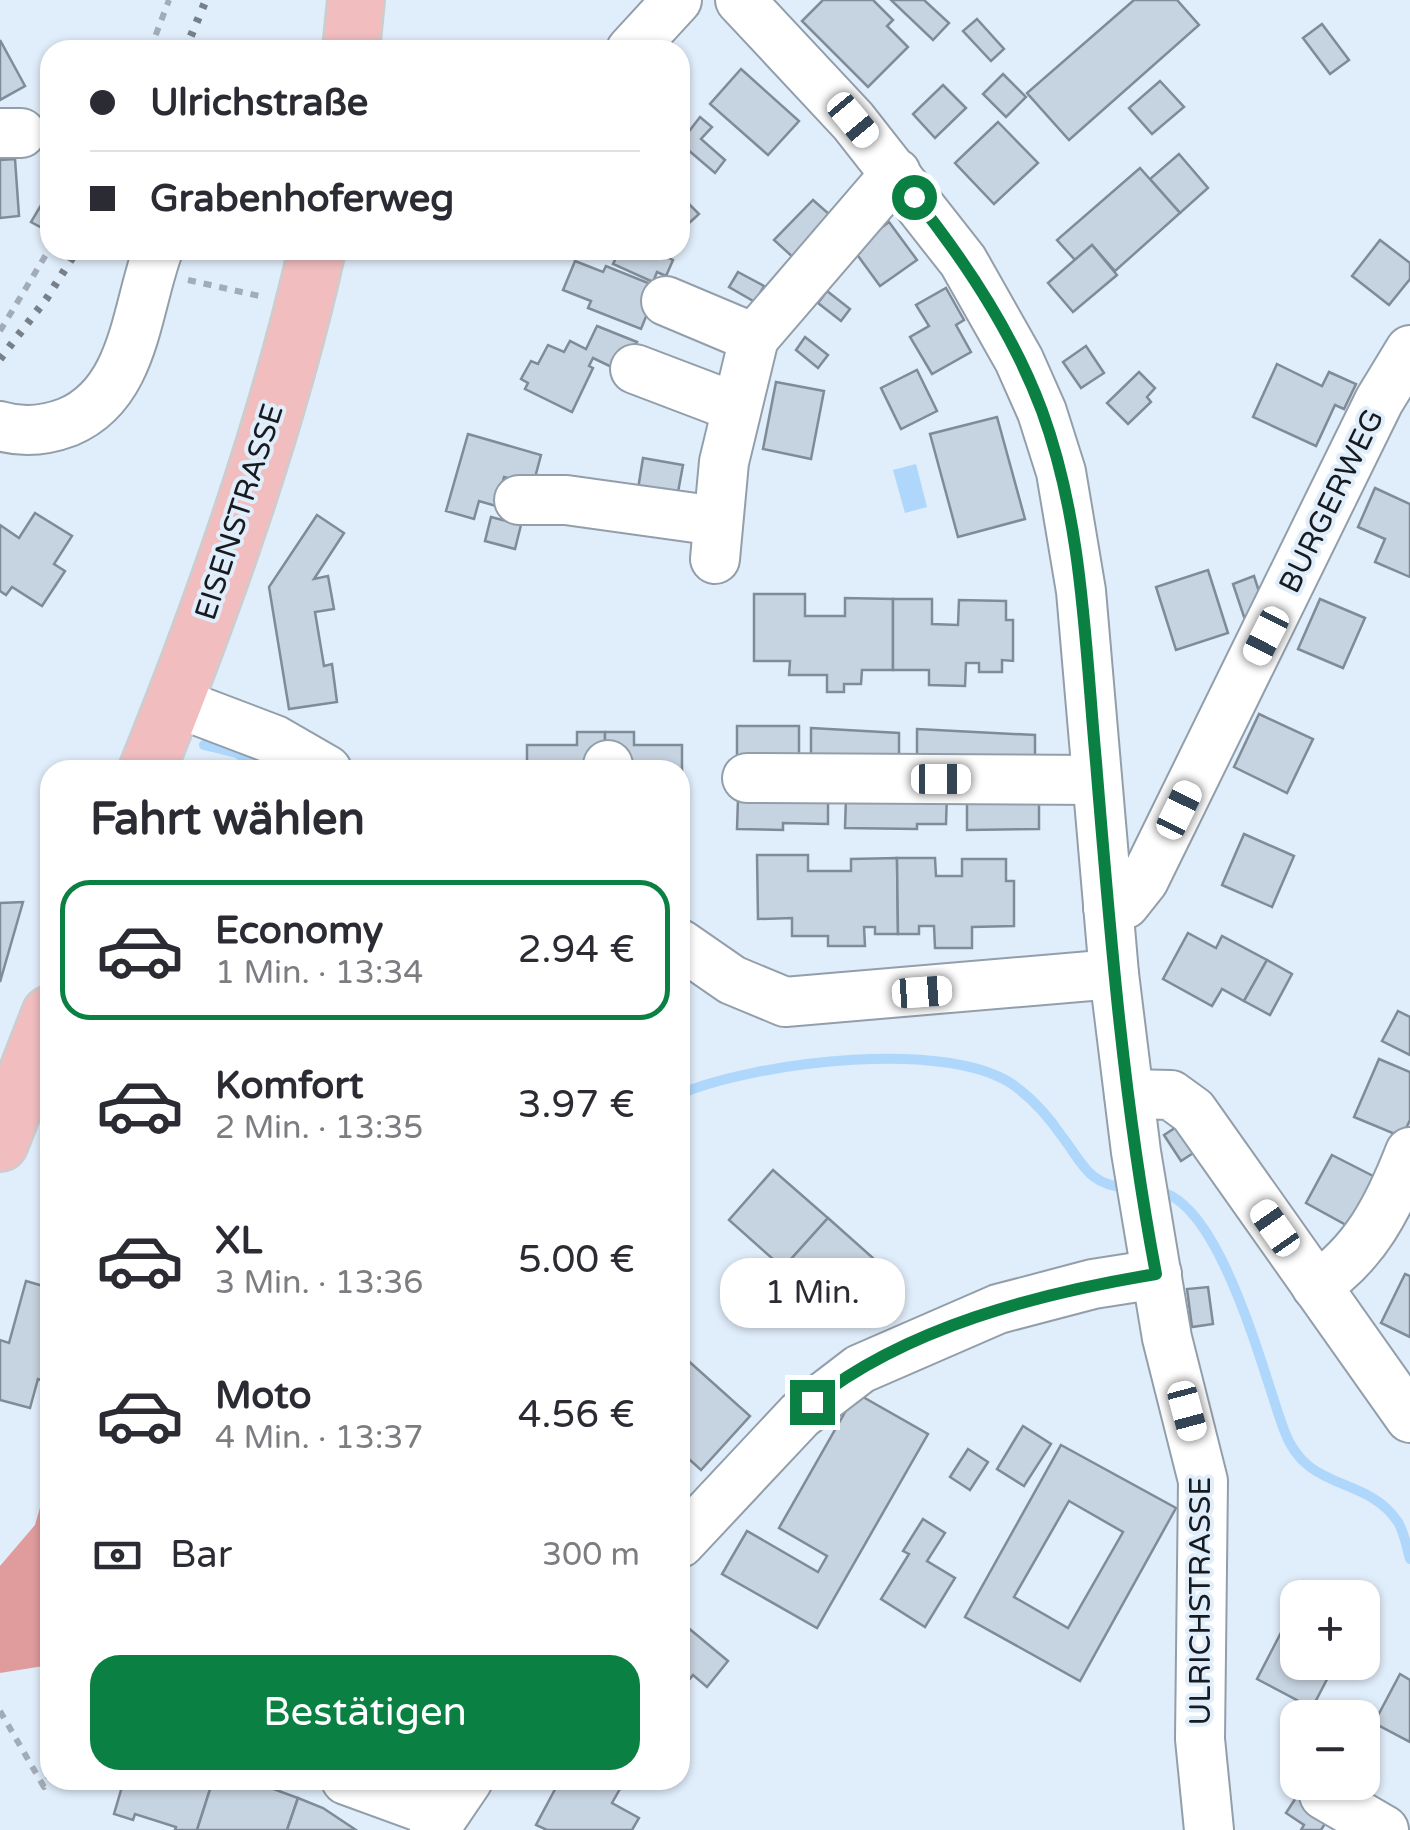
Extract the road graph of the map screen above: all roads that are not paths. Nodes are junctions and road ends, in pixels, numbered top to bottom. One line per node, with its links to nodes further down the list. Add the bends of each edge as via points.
1 (356, 0): 4 (main road)
2 (740, 0): 6 (street, ULRICHSTRASSE)
3 (668, 3): 5 (street)
4 (352, 40)
5 (639, 40)
6 (896, 173): 10 (street); 20 (street, ULRICHSTRASSE, via 993,310 1042,412 1072,523)
7 (315, 260): 16 (main road, EISENSTRASSE, via 242,512)
8 (154, 261): 14 (street, via 112,388 96,405 54,427)
9 (666, 301): 10 (street)
10 (754, 338): 13 (street)
11 (1410, 350): 21 (street, BURGERWEG, via 1379,400 1144,880 1124,904)
12 (635, 370): 13 (street)
13 (736, 407): 15 (street, via 716,540 566,500)
14 (0, 426)
15 (518, 500)
16 (174, 702): 17 (main road, EISENSTRASSE); 18 (street)
17 (151, 760)
18 (310, 760)
19 (747, 778): 20 (street)
20 (1097, 780): 21 (street, ULRICHSTRASSE)
21 (1108, 907): 23 (street, ULRICHSTRASSE)
22 (690, 951): 23 (street, via 732,980 785,1002)
23 (1114, 974): 25 (street, ULRICHSTRASSE)
24 (40, 1040): 26 (main road)
25 (1129, 1094): 28 (street, ULRICHSTRASSE); 29 (street, via 1171,1095 1193,1112)
26 (0, 1142)
27 (1410, 1152): 29 (street, via 1367,1238)
28 (1156, 1274): 31 (street, via 998,1310 860,1369 800,1415); 35 (street, ULRICHSTRASSE, via 1204,1481 1200,1739)
29 (1316, 1286): 30 (street)
30 (1410, 1418)
31 (690, 1533)
32 (382, 1790): 34 (street)
33 (1334, 1800): 36 (street)
34 (448, 1808)
35 (1209, 1830)
36 (1384, 1830)

